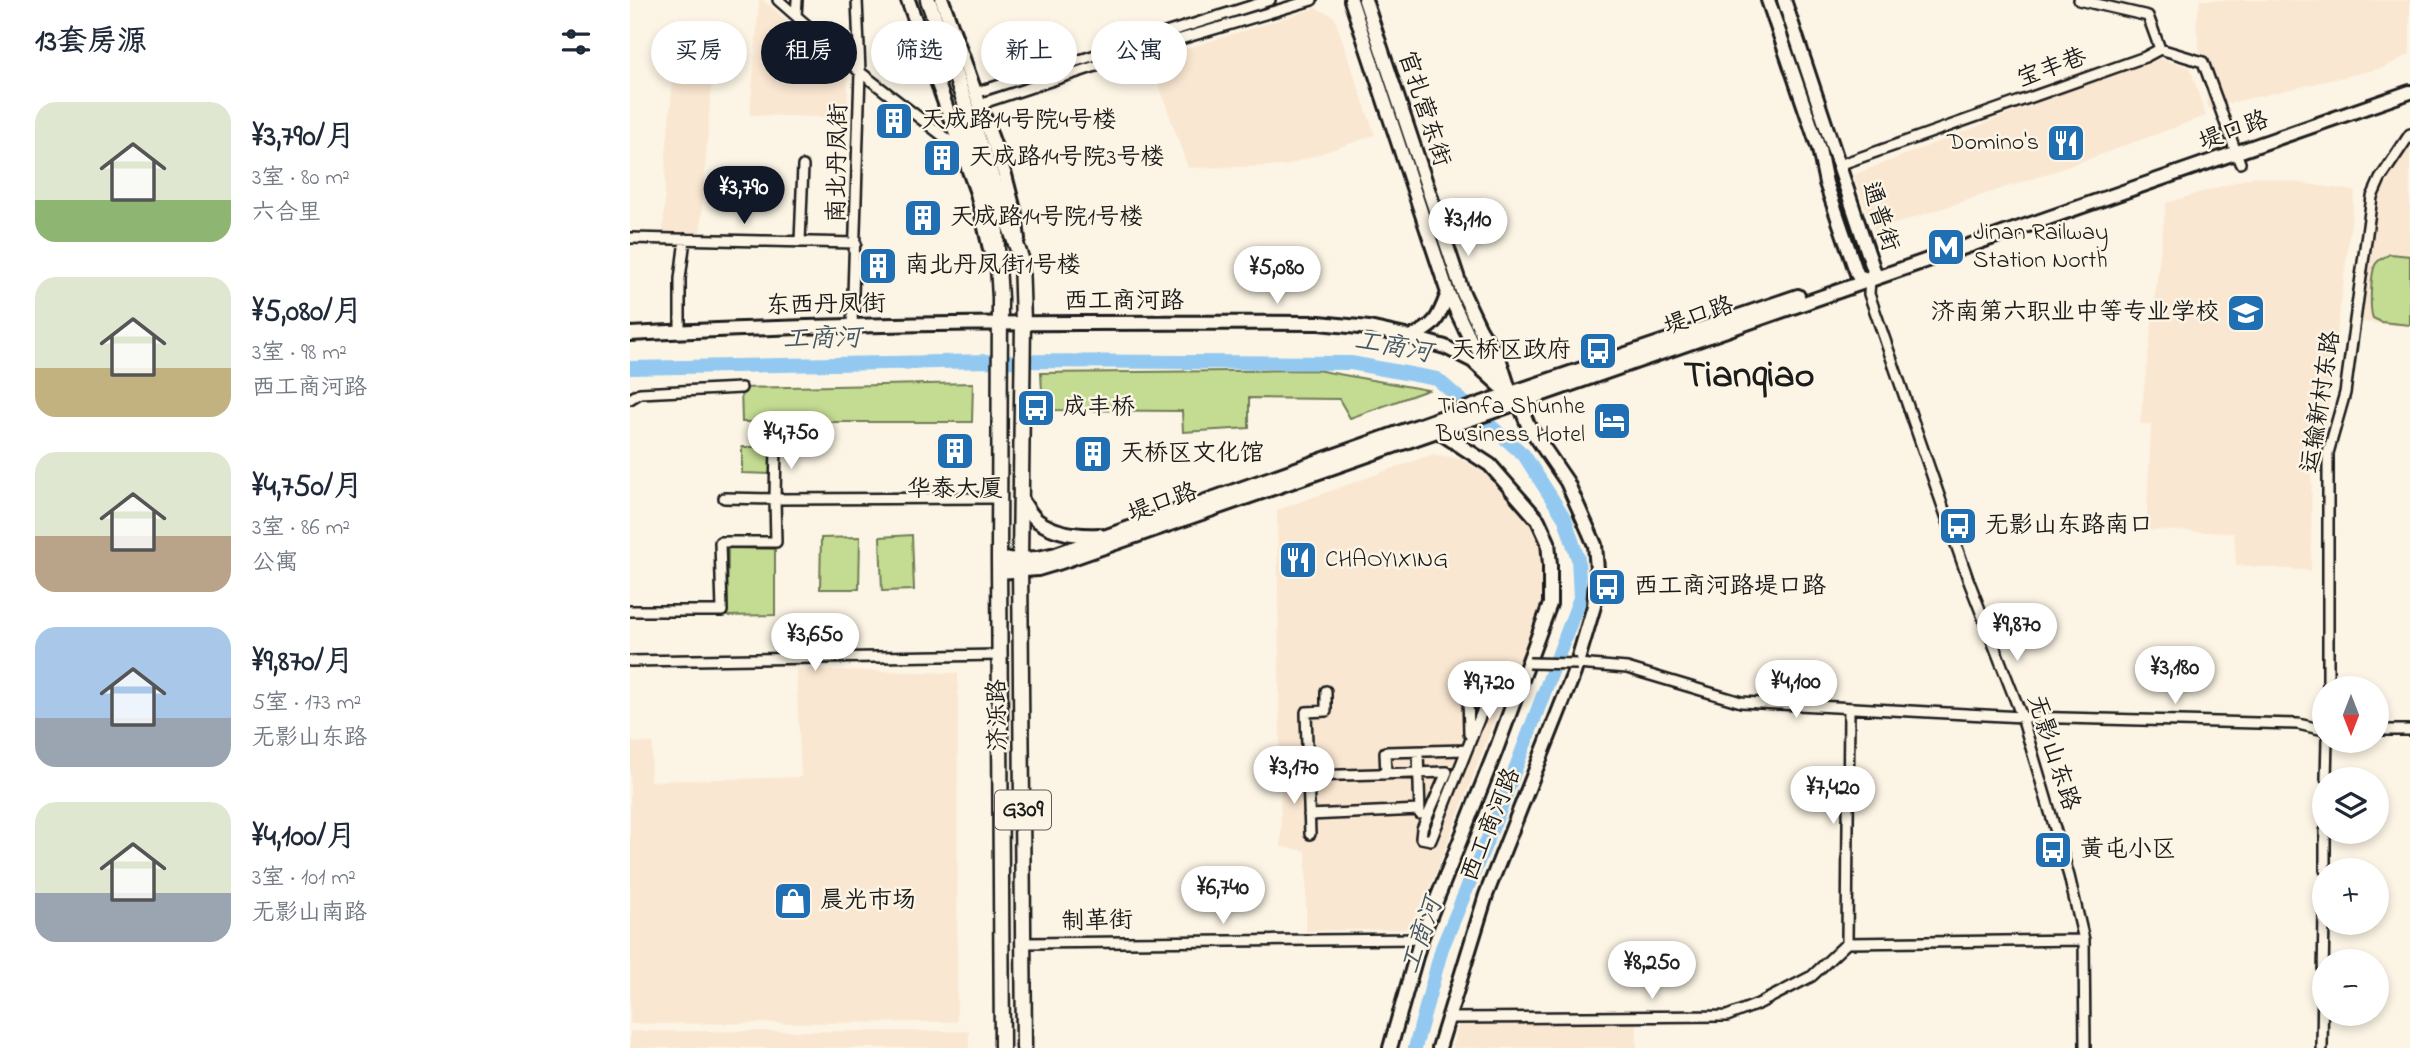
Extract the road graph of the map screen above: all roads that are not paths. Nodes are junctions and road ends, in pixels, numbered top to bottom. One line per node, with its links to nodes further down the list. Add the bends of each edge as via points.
1 (778, 0): 15 (street)
2 (797, 0): 15 (street)
3 (857, 0): 17 (street, 南北丹凤街)
4 (908, 0): 23 (main road)
5 (918, 0): 34 (highway, G309, via 989,198)
6 (928, 0): 31 (highway, G309)
7 (942, 0): 20 (main road)
8 (1270, 0): 20 (street)
9 (1312, 0): 21 (street, via 1157,46)
10 (1351, 0): 33 (main road, 官扎营东街)
11 (1365, 0): 42 (main road, 官扎营东街, via 1462,291 1500,361)
12 (1769, 0): 32 (main road, 通普街, via 1826,183)
13 (1784, 0): 25 (main road, 通普街)
14 (2079, 0): 16 (street, via 2148,16)
15 (796, 16): 17 (street)
16 (2160, 49): 24 (street, via 2203,62); 25 (street, 宝丰巷)
17 (860, 72): 23 (street); 30 (street, 南北丹凤街)
18 (2410, 84): 24 (main road, 堤口路)
19 (2410, 92): 24 (main road, 堤口路)
20 (975, 93): 21 (main road)
21 (980, 107): 31 (main road, via 1015,214)
22 (2410, 134): 60 (street, 运输新村东路, via 2372,197 2345,393 2328,453)
23 (961, 150): 34 (main road, via 978,193)
24 (2235, 150): 32 (main road, 堤口路)
25 (1839, 165): 32 (main road, 通普街)
26 (803, 166): 29 (street)
27 (630, 238): 28 (street)
28 (685, 239): 29 (street); 38 (street)
29 (800, 242): 30 (street)
30 (856, 243): 37 (street, 南北丹凤街)
31 (1021, 258): 36 (highway, G309)
32 (1867, 276): 42 (main road, 堤口路); 45 (main road, 堤口路); 65 (street, 无影山东路, via 1869,294 1968,579)
33 (1448, 293): 40 (main road, via 1438,319 1426,331); 42 (main road, 官扎营东街, via 1470,339)
34 (1000, 298): 35 (highway, G309)
35 (1000, 322): 36 (main road, 东西丹凤街); 37 (main road, 东西丹凤街); 49 (highway, 济泺路 / G309)
36 (1023, 323): 40 (main road, 西工商河路, via 1319,323); 51 (highway, 济泺路 / G309)
37 (852, 326): 38 (main road, 东西丹凤街)
38 (680, 332): 39 (main road, 东西丹凤街)
39 (630, 334)
40 (1410, 337): 42 (main road, 西工商河路, via 1473,361)
41 (741, 388): 43 (street, via 640,393)
42 (1507, 389): 44 (main road, 堤口路); 45 (main road, 西工商河路)
43 (630, 399)
44 (1499, 404): 45 (main road, 堤口路); 46 (main road, 堤口路)
45 (1521, 407): 59 (main road, 西工商河路, via 1567,482 1595,545 1594,606)
46 (1432, 427): 52 (main road, 堤口路); 54 (main road, 堤口路, via 1058,563); 58 (main road, 西工商河路, via 1490,465 1538,520 1548,542 1550,604)
47 (776, 443): 50 (street)
48 (724, 498): 50 (street)
49 (999, 498): 50 (street); 53 (highway, 济泺路 / G309)
50 (775, 499): 55 (street, via 776,542 720,542 722,611)
51 (1021, 499): 52 (main road, via 1036,520 1056,530); 54 (highway, 济泺路 / G309)
52 (1110, 535): 54 (main road, 堤口路)
53 (999, 566): 54 (main road, 堤口路); 56 (highway, 济泺路 / G309)
54 (1020, 566): 82 (highway, 济泺路 / G309)
55 (630, 611)
56 (1000, 655): 57 (street); 85 (highway, 济泺路 / G309)
57 (630, 662)
58 (1529, 663): 59 (street, bridge); 61 (main road, 西工商河路)
59 (1577, 664): 64 (street, via 1627,668 1741,702); 84 (main road, 西工商河路, via 1486,895)
60 (2328, 676)
61 (1518, 687): 62 (street); 80 (main road, 西工商河路)
62 (1503, 689): 69 (street, via 1487,699); 69 (street, via 1502,683 1479,682 1478,695 1468,695)
63 (1326, 691): 75 (street, via 1326,712 1306,712)
64 (1849, 709): 65 (street); 83 (street)
65 (2022, 717): 66 (street); 81 (street, 无影山东路)
66 (2312, 727)
67 (2389, 730): 68 (street)
68 (2410, 730)
69 (1470, 740): 70 (street)
70 (1465, 750): 71 (street); 72 (street)
71 (1418, 751): 73 (street); 74 (street, via 1385,752)
72 (1453, 771): 73 (street); 76 (street, via 1432,840 1422,838)
73 (1419, 772): 74 (street); 76 (street)
74 (1386, 774): 75 (street)
75 (1308, 776): 77 (street)
76 (1420, 810): 77 (street)
77 (1309, 815): 78 (street)
78 (1310, 834)
79 (2324, 935): 90 (street)
80 (1421, 939): 82 (street, 制革街); 87 (main road, 西工商河路)
81 (2084, 940): 83 (street); 89 (street, 无影山东路)
82 (1025, 943): 86 (highway, 济泺路 / G309)
83 (1847, 943): 84 (street, via 1812,976 1727,1016)
84 (1447, 1018): 88 (main road, 西工商河路)
85 (1002, 1048)
86 (1024, 1048)
87 (1390, 1048)
88 (1439, 1048)
89 (2085, 1048)
90 (2322, 1048)

